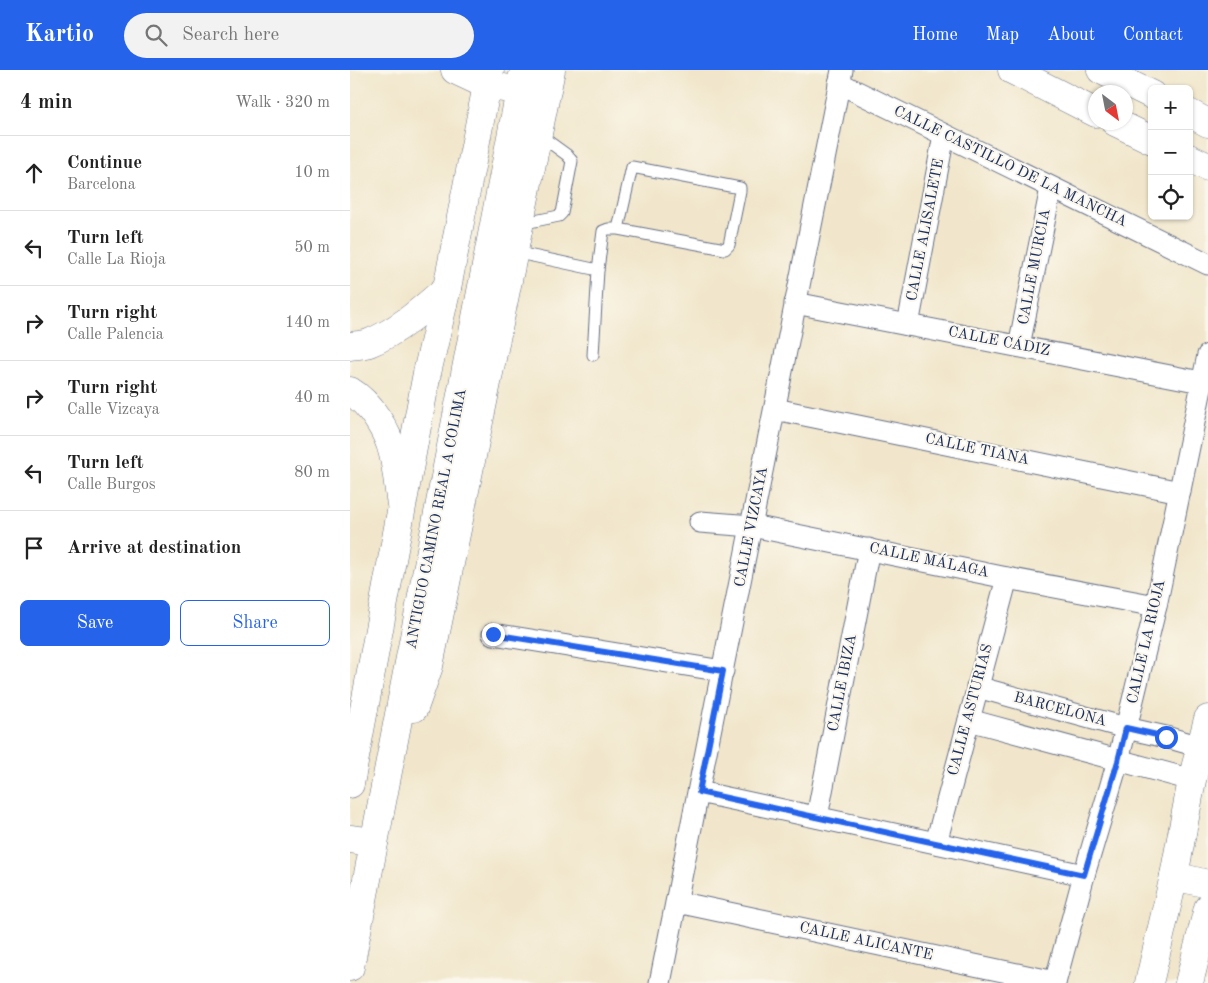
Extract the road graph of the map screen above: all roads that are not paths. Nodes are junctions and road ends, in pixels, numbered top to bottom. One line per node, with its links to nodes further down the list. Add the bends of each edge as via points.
1 (455, 70): 4 (main road)
2 (551, 70): 13 (main road)
3 (1012, 70): 9 (main road)
4 (489, 77): 6 (main road); 24 (main road)
5 (840, 77): 14 (street, CALLE CASTILLO DE LA MANCHA); 25 (street, CALLE VIZCAYA)
6 (522, 80): 52 (main road, ANTIGUO CAMINO REAL A COLIMA)
7 (1110, 80): 8 (main road)
8 (1148, 94)
9 (1088, 109)
10 (1193, 115): 11 (main road)
11 (1208, 122)
12 (1132, 130): 15 (main road)
13 (538, 134): 19 (main road); 19 (lane, via 572,161 562,213)
14 (944, 135): 18 (street, CALLE CASTILLO DE LA MANCHA); 26 (street, CALLE ALISALETE)
15 (1148, 138)
16 (1193, 160): 17 (main road)
17 (1208, 167)
18 (1051, 188): 22 (street, CALLE CASTILLO DE LA MANCHA); 28 (street, CALLE MURCIA)
19 (520, 224): 21 (main road)
20 (618, 228): 20 (lane, via 632,167 740,188 729,245 725,249); 23 (lane, via 603,231)
21 (514, 252): 23 (lane); 52 (main road, via 429,666)
22 (1208, 264)
23 (598, 270): 29 (lane)
24 (447, 288): 27 (main road, via 396,329 368,343); 35 (main road, via 427,373)
25 (796, 303): 26 (street, CALLE CÁDIZ); 33 (street, CALLE VIZCAYA)
26 (908, 325): 28 (street, CALLE CÁDIZ)
27 (350, 346)
28 (1019, 346): 31 (street, CALLE CÁDIZ)
29 (593, 355)
30 (1208, 355): 31 (street, CALLE LA RIOJA)
31 (1202, 382): 34 (street, CALLE LA RIOJA)
32 (350, 391): 35 (main road, via 370,409 387,436)
33 (775, 409): 34 (street, CALLE TIANA); 37 (street, CALLE VIZCAYA)
34 (1180, 492): 40 (street, CALLE LA RIOJA)
35 (402, 508): 50 (main road)
36 (700, 522): 37 (street, CALLE MÁLAGA)
37 (752, 526): 38 (street, CALLE MÁLAGA); 42 (street, CALLE VIZCAYA)
38 (869, 549): 39 (street, CALLE MÁLAGA); 53 (street, CALLE IBIZA)
39 (1006, 578): 40 (street, CALLE MÁLAGA); 43 (street, CALLE ASTURIAS)
40 (1156, 606): 46 (street, CALLE LA RIOJA)
41 (493, 634): 42 (street)
42 (723, 671): 51 (street, CALLE VIZCAYA)
43 (978, 687): 45 (street, CALLE ASTURIAS); 46 (street, BARCELONA)
44 (1208, 719): 47 (main road)
45 (969, 720): 48 (street); 55 (street, CALLE ASTURIAS)
46 (1126, 728): 47 (street, BARCELONA); 48 (street, CALLE LA RIOJA)
47 (1201, 748): 49 (main road)
48 (1118, 761): 49 (street); 56 (street, CALLE LA RIOJA)
49 (1192, 780): 57 (main road)
50 (350, 784)
51 (699, 792): 53 (street); 59 (street, CALLE VIZCAYA)
52 (382, 802): 54 (main road, ANTIGUO CAMINO REAL A COLIMA)
53 (817, 817): 55 (street)
54 (362, 841): 61 (main road, ANTIGUO CAMINO REAL A COLIMA)
55 (936, 843): 56 (street)
56 (1084, 875): 62 (street, CALLE LA RIOJA)
57 (1174, 876): 58 (main road); 64 (main road)
58 (1208, 884)
59 (677, 902): 62 (street, CALLE ALICANTE); 63 (street, CALLE VIZCAYA)
60 (1208, 908): 65 (main road)
61 (350, 967)
62 (1055, 982)
63 (660, 983)
64 (1149, 983)
65 (1189, 983)

